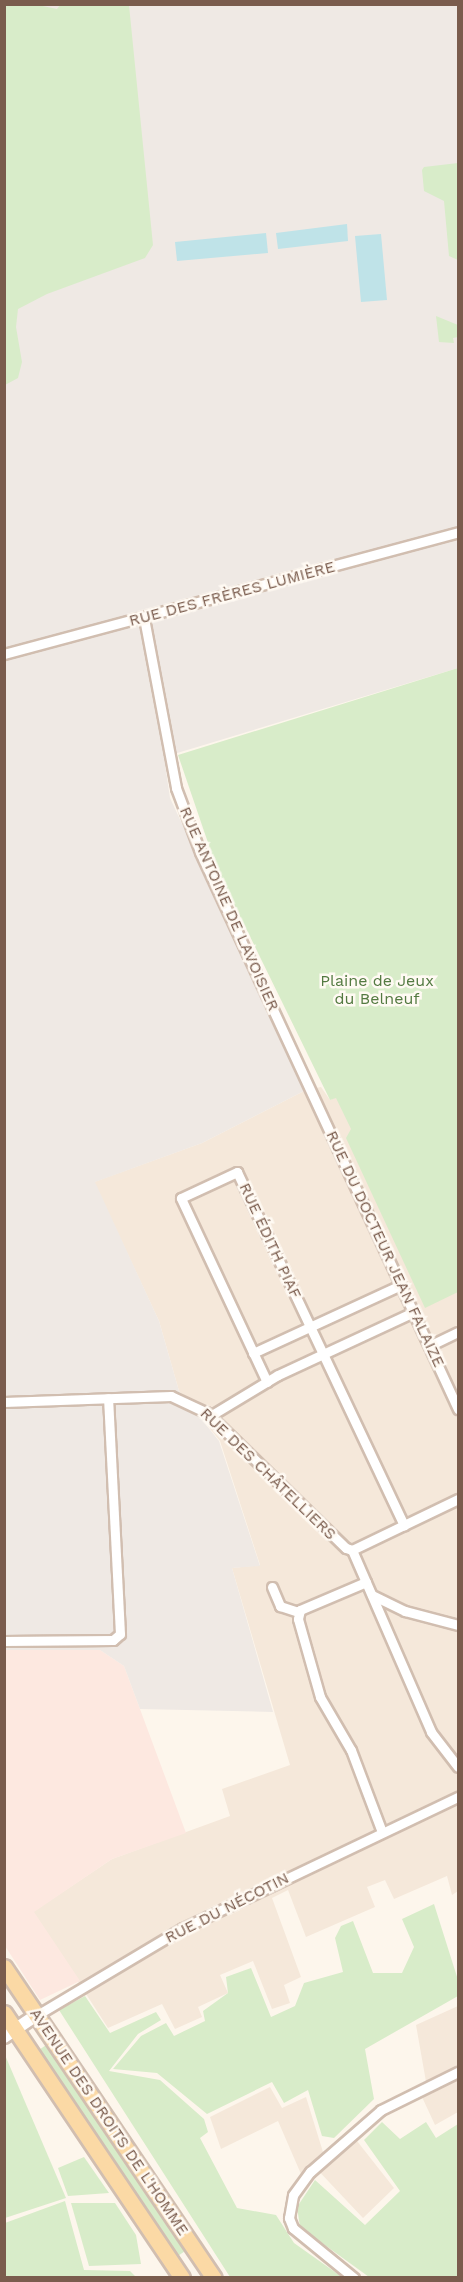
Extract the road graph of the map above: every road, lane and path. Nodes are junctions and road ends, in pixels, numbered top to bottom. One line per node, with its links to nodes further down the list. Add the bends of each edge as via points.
1 (459, 532): 2 (street, RUE DES FRÈRES LUMIÈRE)
2 (144, 618): 3 (street, RUE DES FRÈRES LUMIÈRE); 4 (street, RUE ANTOINE DE LAVOISIER, via 176,788 200,852)
3 (4, 654)
4 (312, 1089): 5 (street, RUE DU DOCTEUR JEAN FALAIZE)
5 (401, 1285): 6 (street, RUE DU DOCTEUR JEAN FALAIZE); 7 (street)
6 (414, 1312): 9 (street, RUE DU DOCTEUR JEAN FALAIZE); 11 (street)
7 (311, 1326): 10 (street); 10 (street, RUE ÉDITH PIAF, via 237,1172 181,1198); 11 (street, RUE ÉDITH PIAF)
8 (459, 1332): 9 (street)
9 (429, 1346): 15 (street, RUE DU DOCTEUR JEAN FALAIZE)
10 (253, 1353): 12 (street, RUE ÉDITH PIAF)
11 (324, 1354): 12 (street); 18 (street, RUE ÉDITH PIAF)
12 (267, 1382): 16 (street)
13 (108, 1398): 14 (street, RUE DES CHÂTELLIERS); 16 (street, RUE DES CHÂTELLIERS, via 171,1396 194,1404); 25 (street, via 120,1634 113,1640)
14 (4, 1402)
15 (459, 1409)
16 (210, 1416): 19 (street, RUE DES CHÂTELLIERS)
17 (459, 1499): 18 (street)
18 (404, 1525): 19 (street)
19 (352, 1550): 20 (street, RUE DES CHÂTELLIERS)
20 (366, 1582): 22 (street, RUE DES CHÂTELLIERS); 23 (street)
21 (272, 1587): 23 (street, via 280,1606)
22 (372, 1595): 24 (street, via 405,1611); 26 (street, RUE DES CHÂTELLIERS, via 431,1732)
23 (298, 1612): 28 (street, via 320,1697 351,1750)
24 (459, 1625)
25 (4, 1641)
26 (459, 1767)
27 (459, 1797): 28 (street, RUE DU NÉCOTIN)
28 (382, 1832): 31 (street, RUE DU NÉCOTIN, via 183,1928)
29 (4, 1967): 31 (main road, AVENUE DES DROITS DE L'HOMME)
30 (4, 2013): 32 (main road, AVENUE DES DROITS DE L'HOMME)
31 (37, 2015): 32 (street, RUE DU NÉCOTIN); 34 (main road, AVENUE DES DROITS DE L'HOMME)
32 (10, 2033): 35 (main road, AVENUE DES DROITS DE L'HOMME)
33 (459, 2072): 36 (street, via 381,2110 310,2172 292,2195 289,2218 293,2228)
34 (210, 2276)
35 (182, 2277)
36 (354, 2277)

